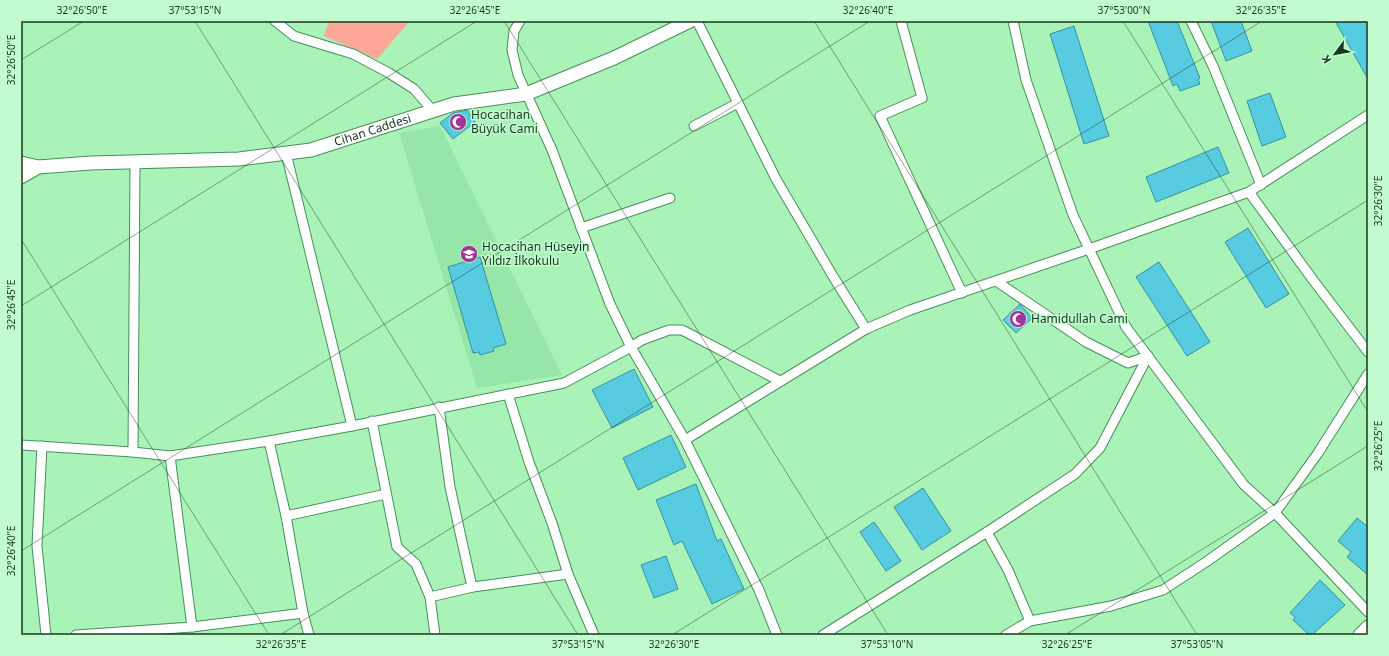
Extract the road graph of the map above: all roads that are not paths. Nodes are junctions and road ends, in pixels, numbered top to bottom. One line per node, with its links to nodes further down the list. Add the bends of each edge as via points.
1 (275, 21): 10 (street, via 294,36 354,54 389,73 414,89)
2 (520, 21): 8 (street, via 514,31 512,50)
3 (690, 21): 8 (street, Cihan Caddesi, via 614,58)
4 (697, 21): 9 (street)
5 (901, 21): 24 (street, via 922,98 880,116)
6 (1013, 21): 22 (street, via 1026,80 1073,216)
7 (1191, 21): 18 (street, via 1213,66)
8 (526, 94): 10 (street, Cihan Caddesi, via 454,104); 21 (street, via 552,150)
9 (738, 103): 12 (street); 25 (street, via 776,178)
10 (433, 111): 13 (street, Cihan Caddesi, via 311,150)
11 (1368, 115): 18 (street)
12 (694, 126)
13 (286, 153): 14 (street, Cihan Caddesi, via 239,159); 34 (street)
14 (135, 162): 16 (street, Cihan Caddesi); 39 (street)
15 (21, 163): 16 (street, Cihan Caddesi)
16 (38, 167): 17 (street, Cihan Caddesi)
17 (21, 177)
18 (1261, 185): 19 (street)
19 (1249, 192): 22 (street); 27 (street)
20 (670, 198): 21 (street)
21 (581, 228): 26 (street, via 610,304)
22 (1089, 249): 23 (street); 28 (street, via 1126,327)
23 (996, 281): 24 (street); 28 (street, via 1086,342 1128,363)
24 (962, 293): 25 (street, via 910,310)
25 (866, 329): 30 (street)
26 (631, 347): 30 (street, via 669,330 682,330); 31 (street, via 564,383); 35 (street)
27 (1368, 352)
28 (1148, 356): 42 (street, via 1244,485); 44 (street, via 1100,448 1075,474)
29 (1368, 374): 42 (street, via 1318,453)
30 (780, 381): 35 (street)
31 (508, 394): 32 (street); 45 (street)
32 (439, 407): 33 (street); 46 (street, via 450,487)
33 (372, 421): 34 (street); 41 (street)
34 (352, 426): 36 (street)
35 (685, 440): 58 (street, via 759,590)
36 (269, 441): 40 (street); 43 (street)
37 (21, 444): 38 (street)
38 (42, 446): 39 (street); 53 (street, via 37,546)
39 (132, 452): 40 (street)
40 (170, 456): 51 (street)
41 (386, 494): 43 (street); 47 (street, via 397,547 416,564)
42 (1275, 513): 48 (street); 50 (street, via 1163,590 1111,606)
43 (286, 516): 49 (street)
44 (987, 532): 50 (street, via 1008,570); 59 (street)
45 (568, 574): 46 (street); 57 (street)
46 (472, 587): 47 (street)
47 (430, 597): 56 (street)
48 (1368, 612)
49 (303, 613): 51 (street); 55 (street)
50 (1030, 621): 60 (street)
51 (192, 626): 54 (street)
52 (1368, 626): 61 (street)
53 (46, 635)
54 (76, 635)
55 (309, 635)
56 (435, 635)
57 (594, 635)
58 (777, 635)
59 (823, 635)
60 (1006, 635)
61 (1360, 635)

